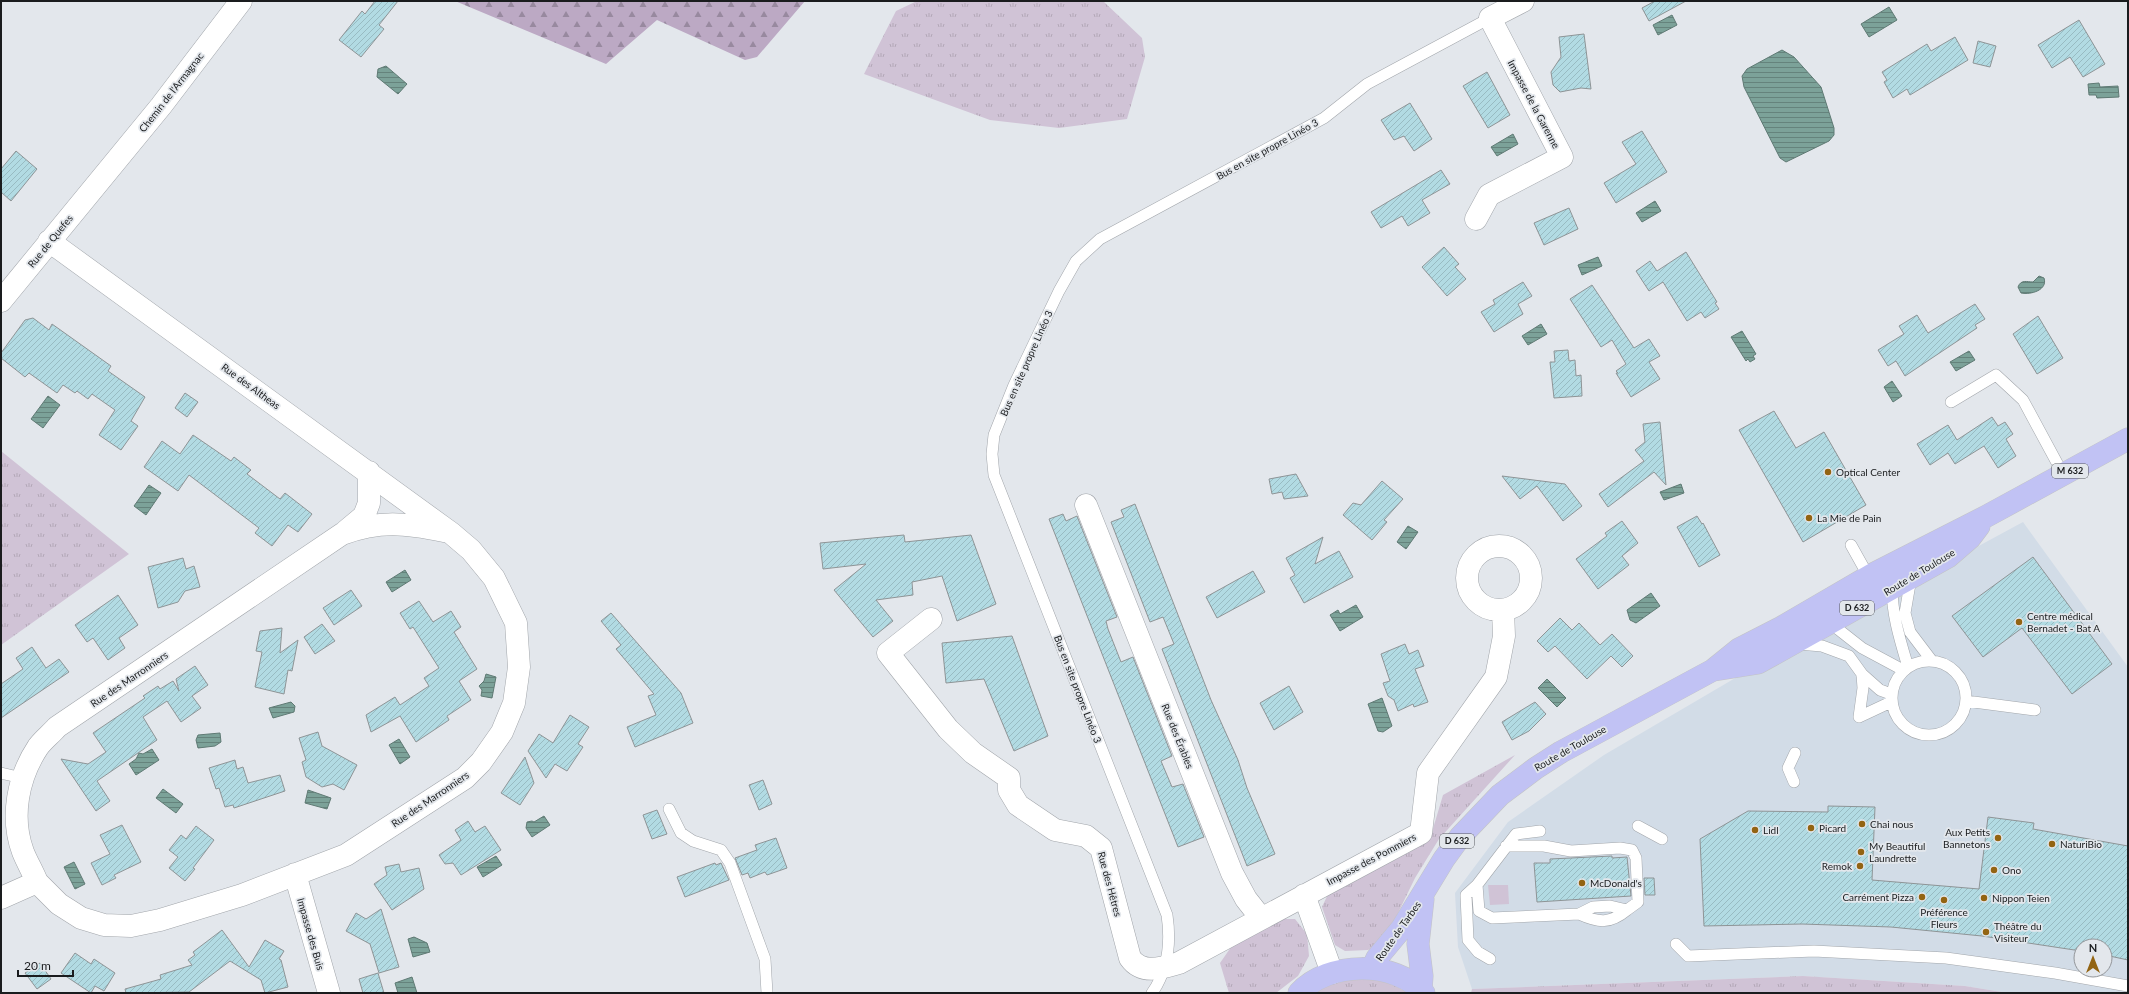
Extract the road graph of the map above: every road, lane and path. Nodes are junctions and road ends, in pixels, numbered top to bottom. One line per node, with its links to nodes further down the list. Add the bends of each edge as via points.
1 (240, 1): 4 (street, Chemin de l'Armagnac, via 161,106)
2 (1524, 1): 3 (street)
3 (1490, 18): 5 (street, Impasse de la Garenne, via 1562,157 1489,195); 50 (lane, Bus en site propre Linéo 3, via 1367,84 1324,118 1100,239 1076,261 1059,291 1014,385 994,435 994,475 1167,915 1168,941)
4 (99, 180): 6 (street, Rue de Quefes)
5 (1476, 219)
6 (49, 241): 7 (street, Rue de Quefes); 10 (street, Rue des Altheas)
7 (1, 301)
8 (1951, 402): 11 (lane, via 1996,375 2023,400)
9 (2128, 439): 11 (main road, M 632)
10 (369, 472): 14 (street, Rue des Altheas); 15 (street, Rue des Marronniers, via 369,503 364,516)
11 (2063, 474): 12 (main road, M 632)
12 (2011, 503): 17 (main road, Route de Toulouse / D 632, via 1985,518 1970,538 1948,557)
13 (1086, 505): 47 (street, Rue des Érables, via 1232,873 1246,899)
14 (451, 533): 15 (street, Rue des Marronniers, via 416,525 386,523 360,527); 41 (street, Rue des Marronniers, via 471,550 494,578 516,623 519,667 514,703 502,732 481,762 464,778 346,855)
15 (342, 534): 34 (street, Rue des Marronniers, via 57,727 39,746)
16 (1851, 545): 18 (lane)
17 (1906, 569): 18 (main road, Route de Toulouse / D 632); 19 (main road, Route de Toulouse / D 632); 25 (lane, via 1905,613 1908,626)
18 (1870, 576): 22 (main road, Route de Toulouse / D 632); 23 (lane, via 1870,588 1848,604)
19 (1892, 589): 23 (main road, Route de Toulouse / D 632); 26 (lane, via 1894,615)
20 (1503, 610): 45 (street, Impasse des Pommiers, via 1504,636 1496,677 1428,773 1421,833)
21 (931, 619): 50 (street, Rue des Hêtres, via 888,653 948,729 973,753 1009,778 1009,790 1018,805 1055,830 1086,836 1101,848 1130,958 1140,967 1152,970)
22 (1795, 620): 23 (lane); 27 (main road, Route de Toulouse / D 632, via 1739,649)
23 (1836, 620): 24 (main road, Route de Toulouse / D 632); 26 (lane, via 1834,626 1862,648)
24 (1793, 644): 27 (main road, Route de Toulouse / D 632, via 1758,663); 28 (lane, via 1822,646 1849,656)
25 (1932, 660): 26 (lane); 30 (lane, via 1953,669 1961,678)
26 (1906, 668): 29 (lane, via 1893,685)
27 (1713, 670): 44 (main road, Route de Toulouse / D 632, via 1561,752 1500,795 1456,843)
28 (1862, 674): 29 (lane); 29 (lane, via 1859,717)
29 (1891, 698): 30 (lane, via 1895,714 1902,724 1912,732 1924,735 1936,735 1957,723 1964,712)
30 (1966, 701): 31 (lane)
31 (2035, 710)
32 (1795, 752): 35 (lane, via 1788,768)
33 (1, 773): 34 (lane)
34 (22, 778): 42 (street, Rue des Marronniers, via 18,796 18,834)
35 (1794, 782)
36 (669, 809): 56 (lane, via 681,833 692,840 721,850 730,864 765,959)
37 (1638, 826): 39 (lane)
38 (1540, 831): 40 (lane, via 1516,834)
39 (1662, 839)
40 (1506, 846): 43 (lane); 43 (lane, via 1544,846 1571,851 1620,848 1632,850 1636,858 1638,902 1627,910 1604,907 1593,908 1579,914 1492,918 1479,910)
41 (295, 874): 42 (street, Rue des Marronniers, via 242,895 160,920 131,926 104,925 81,918 59,904); 55 (street, Impasse des Buis)
42 (37, 882): 46 (street)
43 (1477, 885): 49 (lane, via 1466,895 1468,940 1478,952)
44 (1424, 894): 51 (main road, Route de Tarbes / D 632, via 1402,928 1377,958); 54 (main road, Route de Tarbes / D 632, via 1418,944)
45 (1304, 895): 47 (street); 52 (street)
46 (1, 898)
47 (1261, 918): 50 (street, Rue des Hêtres, via 1179,963)
48 (1676, 944): 53 (lane, via 1688,956 1814,952 1946,958)
49 (1490, 959)
50 (1164, 967): 57 (lane, Bus en site propre Linéo 3)
51 (1372, 969): 52 (main road); 54 (main road, via 1398,976)
52 (1332, 973): 58 (main road)
53 (2128, 986)
54 (1422, 992)
55 (329, 993)
56 (767, 993)
57 (1152, 993)
58 (1299, 993)

